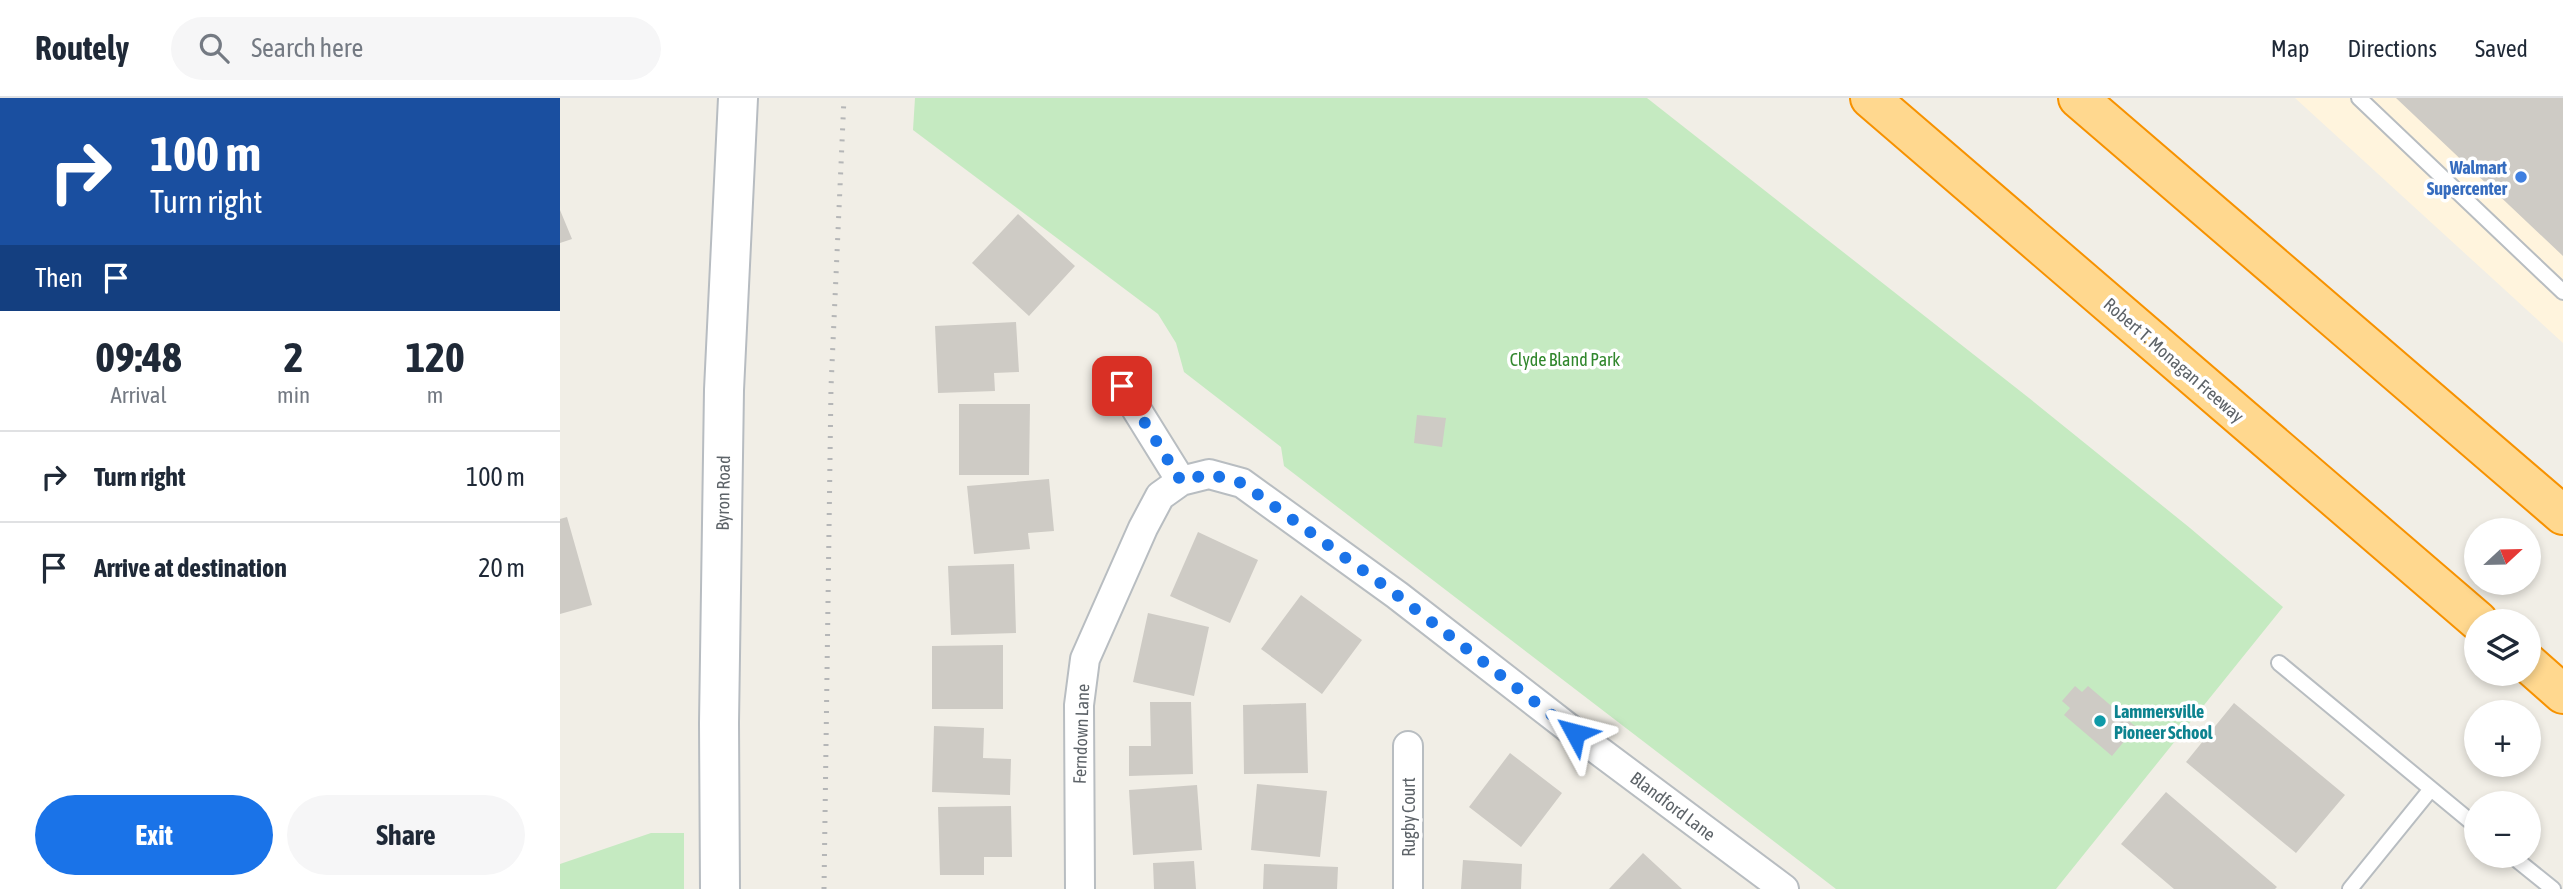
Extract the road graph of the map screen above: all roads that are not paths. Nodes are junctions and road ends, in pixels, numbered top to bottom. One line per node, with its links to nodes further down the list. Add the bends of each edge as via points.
1 (738, 98): 17 (main road, Byron Road, via 724,404)
2 (1870, 98): 9 (highway, Robert T. Monagan Freeway)
3 (2078, 98): 8 (highway)
4 (2359, 98): 5 (lane)
5 (2563, 292)
6 (1122, 386): 7 (street)
7 (1181, 481): 18 (street, Ferndown Lane, via 1160,496 1085,660 1079,705); 20 (street, Blandford Lane, via 1209,474 1242,483)
8 (2563, 515)
9 (2465, 609)
10 (2279, 663): 14 (lane)
11 (2541, 675): 12 (highway)
12 (2563, 694)
13 (1408, 746): 19 (street, Rugby Court)
14 (2431, 789): 15 (lane); 21 (lane)
15 (2464, 816)
16 (2527, 868): 22 (lane)
17 (720, 889)
18 (1080, 889)
19 (1408, 889)
20 (1784, 889)
21 (2350, 889)
22 (2553, 889)

